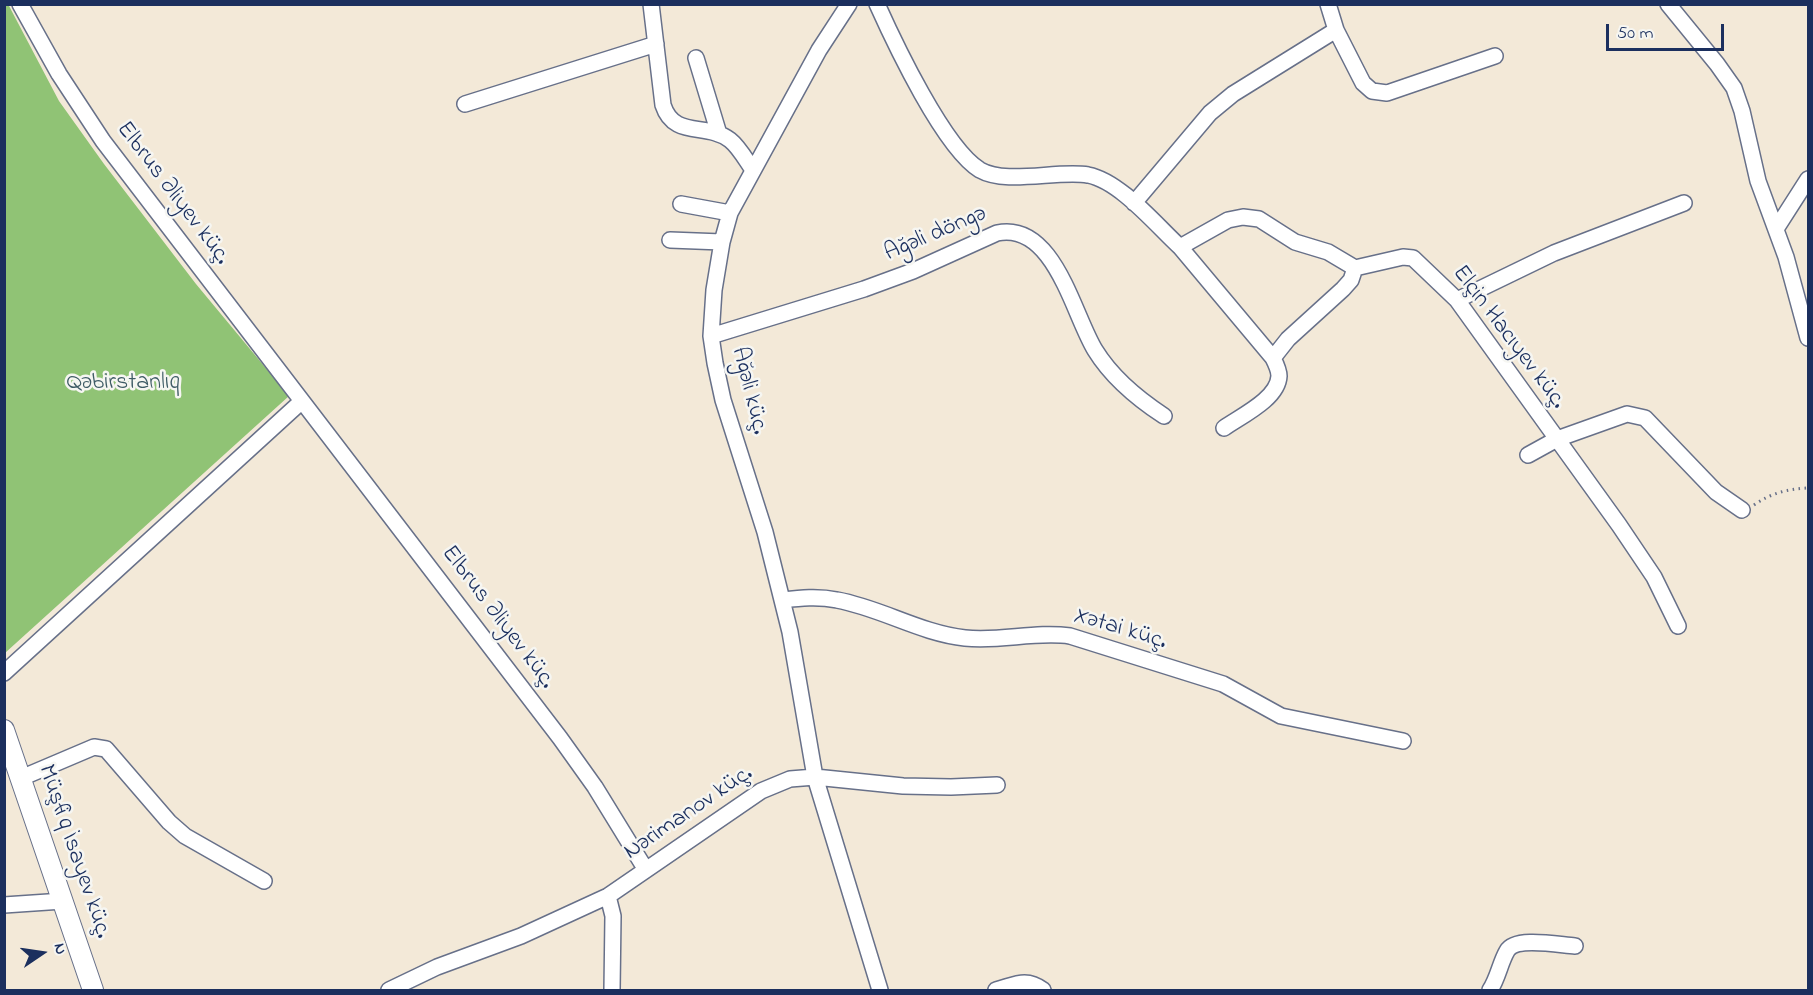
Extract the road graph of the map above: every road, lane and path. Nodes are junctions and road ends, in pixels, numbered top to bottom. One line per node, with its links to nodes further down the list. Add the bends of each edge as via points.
1 (20, 4): 28 (street, Elbrus Əliyev küç., via 103,141)
2 (651, 4): 8 (street)
3 (849, 4): 13 (street, Ağəli küç.)
4 (877, 4): 15 (street, via 911,75 948,136 979,169 994,175 1087,175 1107,182)
5 (1328, 4): 7 (street)
6 (1668, 4): 19 (street, via 1734,88 1758,181)
7 (1336, 30): 9 (street, via 1363,83 1372,91 1388,93); 15 (street, via 1233,94 1210,113)
8 (656, 44): 11 (street); 12 (street, via 666,116 675,124)
9 (1495, 56)
10 (696, 58): 12 (street)
11 (465, 104)
12 (719, 134): 13 (street, via 732,141)
13 (753, 170): 18 (street, Ağəli küç.)
14 (1809, 179): 19 (street)
15 (1134, 203): 22 (street)
16 (1684, 203): 24 (street, via 1554,253)
17 (681, 204): 18 (street)
18 (730, 213): 21 (street, Ağəli küç.)
19 (1776, 229): 26 (street)
20 (670, 240): 21 (street)
21 (722, 242): 25 (street, Ağəli küç.)
22 (1180, 247): 23 (street, via 1228,220 1243,217 1259,219 1296,242 1328,252); 27 (street)
23 (1355, 268): 24 (street, Elçin Hacıyev küç., via 1413,258); 27 (street, via 1343,289 1288,339)
24 (1457, 300): 31 (street, Elçin Hacıyev küç.)
25 (711, 336): 29 (street, Ağəli döngə, via 864,289 997,232 1024,234 1037,243 1055,266 1096,352 1145,404); 35 (street, Ağəli küç., via 723,400 754,494)
26 (1809, 338)
27 (1274, 358): 30 (street, via 1278,385 1270,397)
28 (302, 401): 37 (street); 43 (street, Elbrus Əliyev küç., via 560,738)
29 (1164, 416)
30 (1224, 428)
31 (1557, 439): 32 (street); 34 (street, via 1628,414 1645,418 1716,492); 36 (street, Elçin Hacıyev küç., via 1654,577)
32 (1528, 455)
33 (1809, 488): 34 (path, via 1765,497)
34 (1742, 510)
35 (782, 600): 39 (street, Xətai küç., via 837,600 939,634 967,639 1070,636 1223,684 1281,716); 40 (street, Ağəli küç.)
36 (1678, 626)
37 (4, 673)
38 (4, 730): 41 (street, Müşfiq İsayev küç.)
39 (1403, 741)
40 (815, 777): 42 (street, Nərimanov küç., via 903,786); 43 (street, Nərimanov küç., via 790,779 760,790); 52 (street)
41 (21, 778): 44 (street, via 94,747 106,749 185,836); 46 (street, Müşfiq İsayev küç.)
42 (997, 785)
43 (646, 870): 45 (street, Nərimanov küç.)
44 (264, 881)
45 (608, 896): 50 (street, Nərimanov küç.); 51 (street, via 613,916)
46 (63, 901): 47 (street); 49 (street, Müşfiq İsayev küç.)
47 (4, 905)
48 (1575, 946): 55 (street, via 1514,944 1508,949)
49 (93, 990)
50 (389, 990)
51 (612, 990)
52 (880, 990)
53 (996, 990): 54 (street, via 1025,982)
54 (1043, 990)
55 (1491, 990)

